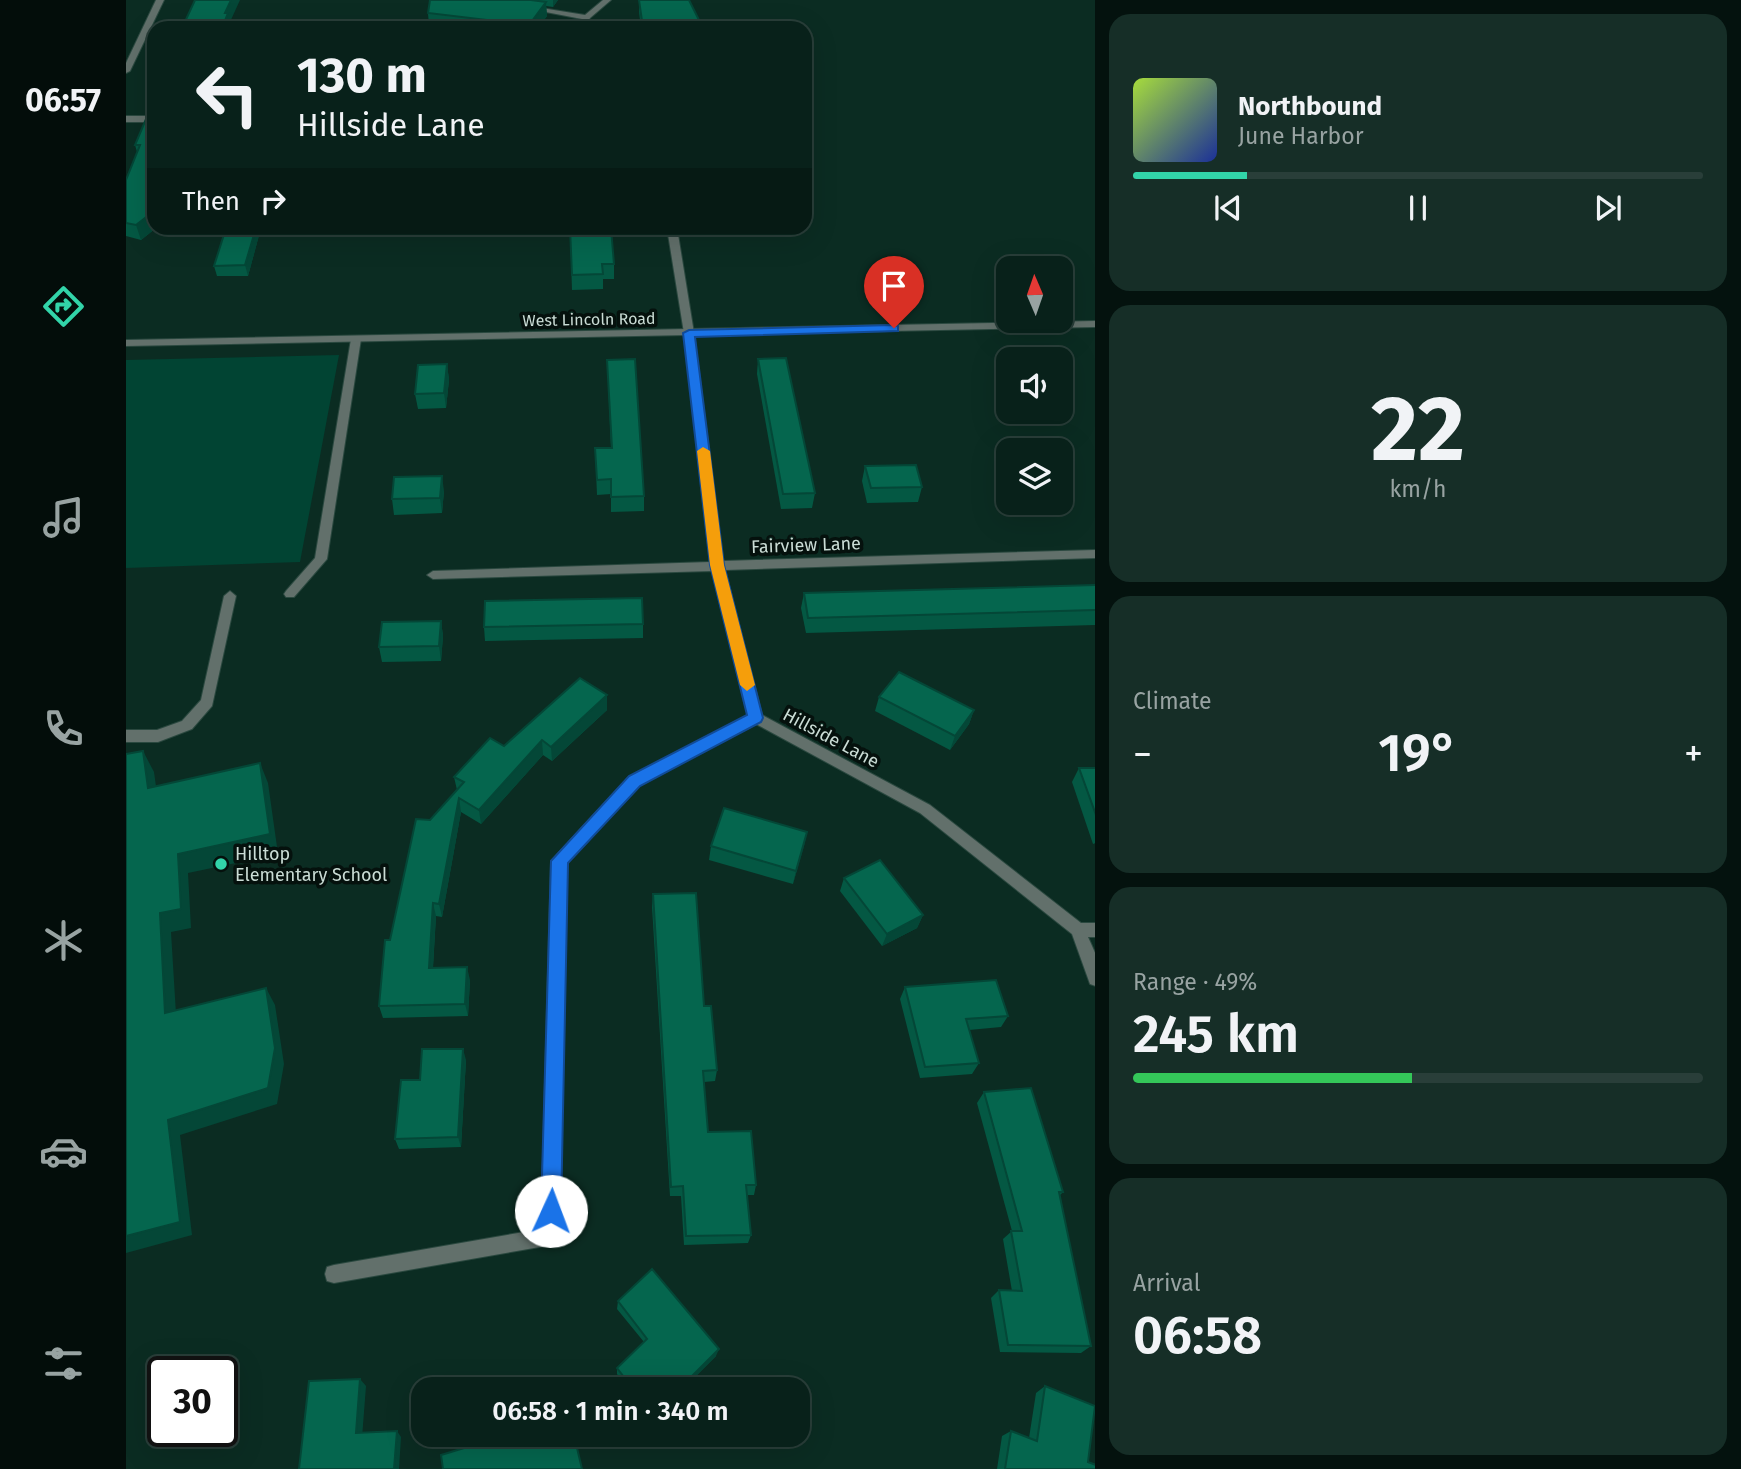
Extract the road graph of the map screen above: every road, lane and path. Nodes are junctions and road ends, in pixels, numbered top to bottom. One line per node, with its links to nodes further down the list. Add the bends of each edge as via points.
1 (160, 0): 5 (street)
2 (607, 0): 4 (street)
3 (522, 7): 4 (street)
4 (587, 17): 6 (street)
5 (150, 21)
6 (585, 21)
7 (147, 27): 8 (street)
8 (126, 71)
9 (126, 119): 10 (street)
10 (147, 119)
11 (674, 235): 13 (street, Hillside Lane)
12 (1095, 324): 13 (street, West Lincoln Road)
13 (689, 333): 14 (street, West Lincoln Road); 17 (street, Hillside Lane)
14 (356, 339): 15 (street, West Lincoln Road); 19 (street, via 321,559)
15 (126, 343)
16 (1095, 554): 17 (street, Fairview Lane)
17 (717, 565): 18 (street, Fairview Lane); 21 (street, Hillside Lane)
18 (433, 575)
19 (290, 594)
20 (230, 596): 22 (street, via 207,702 187,724 158,736)
21 (755, 718): 23 (street, Hillside Lane, via 925,809); 26 (street, via 634,781 559,861 550,1237)
22 (126, 736)
23 (1078, 930): 24 (street); 25 (street)
24 (1095, 930)
25 (1095, 979)
26 (334, 1274)

